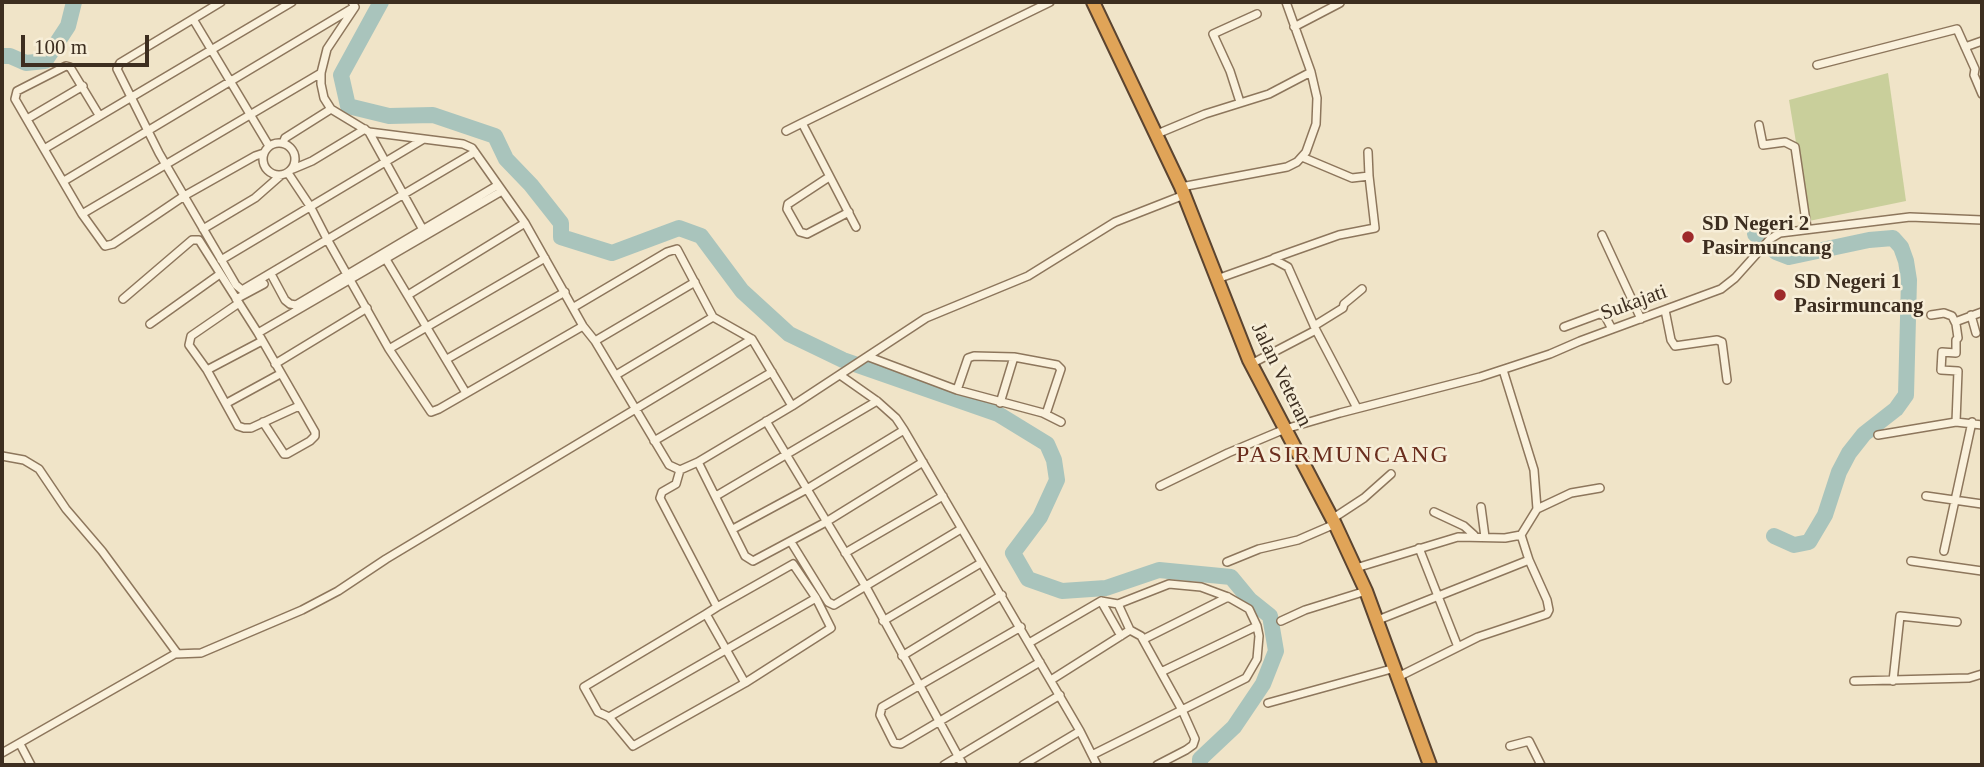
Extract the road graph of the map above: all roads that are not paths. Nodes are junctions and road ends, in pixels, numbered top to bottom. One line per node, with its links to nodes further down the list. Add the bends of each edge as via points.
1 (221, 2): 9 (street)
2 (292, 2): 13 (street)
3 (1050, 2): 26 (street)
4 (1093, 2): 31 (highway, Jalan Veteran)
5 (1286, 2): 10 (street)
6 (353, 4): 16 (street, via 327,49); 17 (street)
7 (1340, 4): 10 (street)
8 (1257, 14): 21 (street, via 1213,33)
9 (193, 19): 13 (street); 20 (street, via 118,65)
10 (1294, 27): 15 (street)
11 (1982, 41): 12 (street)
12 (1965, 47): 14 (street, via 1958,30 1953,29); 19 (street)
13 (212, 49): 17 (street); 20 (street)
14 (1817, 65)
15 (1311, 72): 21 (street, via 1269,94); 39 (street, via 1317,117)
16 (321, 73): 22 (street, via 324,98); 23 (street)
17 (232, 82): 23 (street); 30 (street)
18 (83, 86): 24 (street); 25 (street); 25 (street, via 74,70 66,66 17,91 15,99)
19 (1982, 93)
20 (130, 97): 24 (street); 30 (street)
21 (1240, 102): 31 (street)
22 (331, 109): 28 (street); 33 (street)
23 (250, 113): 34 (street); 41 (street)
24 (99, 116): 35 (street)
25 (27, 119): 35 (street)
26 (802, 123): 29 (street); 44 (street)
27 (1759, 125): 57 (street, via 1763,145 1786,142 1795,147)
28 (367, 131): 32 (street); 40 (street); 42 (street)
29 (786, 131)
30 (147, 132): 41 (street); 45 (street)
31 (1157, 134): 47 (highway, Jalan Veteran)
32 (422, 140): 36 (street, via 463,144); 40 (street)
33 (283, 143): 34 (street); 42 (street, via 295,156)
34 (270, 146): 38 (street)
35 (44, 149): 45 (street)
36 (475, 152): 46 (street); 48 (street)
37 (1368, 152): 43 (street)
38 (264, 153): 42 (street, via 267,171); 49 (street)
39 (1303, 157): 43 (street, via 1352,178); 47 (street, via 1293,165)
40 (386, 162): 48 (street); 50 (street)
41 (166, 166): 49 (street); 52 (street)
42 (287, 173): 50 (street); 58 (street)
43 (1368, 176): 63 (street, via 1375,228 1339,235)
44 (828, 177): 51 (street); 51 (street, via 788,204 800,232 807,234)
45 (64, 181): 52 (street)
46 (500, 188): 54 (street); 56 (street); 61 (street)
47 (1183, 191): 68 (highway, Jalan Veteran); 98 (street, via 1115,222 1028,275 931,316)
48 (403, 195): 56 (street); 60 (street)
49 (184, 196): 52 (street, via 108,246 102,245); 58 (street)
50 (310, 206): 60 (street); 64 (street)
51 (849, 212): 55 (street)
52 (82, 214)
53 (1982, 220): 57 (street, Sukajati, via 1910,217)
54 (525, 223): 62 (street); 73 (street)
55 (856, 227)
56 (422, 228): 61 (street)
57 (1807, 228): 78 (street, Sukajati, via 1770,239 1726,286)
58 (203, 229): 64 (street)
59 (1602, 236): 83 (street)
60 (327, 239): 66 (street); 67 (street)
61 (384, 256): 67 (street); 73 (street)
62 (545, 258): 72 (street); 87 (street)
63 (1273, 259): 68 (street); 89 (street, via 1291,271)
64 (221, 260): 66 (street, via 242,290)
65 (220, 274): 74 (street, via 199,240 192,240); 75 (street); 85 (street)
66 (271, 274): 67 (street, via 285,300 293,305)
67 (348, 276): 77 (street); 91 (street)
68 (1217, 279): 101 (highway, Jalan Veteran)
69 (695, 282): 76 (street, via 674,249); 82 (street); 95 (street)
70 (264, 284): 75 (street)
71 (1362, 289): 89 (street)
72 (565, 292): 76 (street); 99 (street)
73 (408, 295): 87 (street)
74 (123, 299)
75 (237, 301): 91 (street); 102 (street, via 189,340)
76 (574, 307): 86 (street)
77 (367, 308): 96 (street); 100 (street)
78 (1665, 310): 83 (street, Sukajati); 108 (street, via 1675,346 1722,342)
79 (1982, 312): 80 (street)
80 (1971, 315): 84 (street); 92 (street)
81 (1931, 316): 84 (street, via 1944,313)
82 (713, 317): 93 (street); 107 (street)
83 (1641, 319): 90 (street, Sukajati)
84 (1955, 322): 122 (street, via 1956,353 1942,352 1941,370 1958,371)
85 (150, 324)
86 (583, 326): 95 (street); 110 (street)
87 (427, 327): 96 (street); 99 (street)
88 (1564, 327): 90 (street, via 1599,314)
89 (1315, 328): 101 (street); 117 (street)
90 (1612, 329): 103 (street, Sukajati)
91 (258, 333): 94 (street)
92 (1976, 333)
93 (752, 339): 104 (street); 116 (street)
94 (262, 341): 100 (street); 102 (street)
95 (595, 341): 107 (street)
96 (389, 349): 110 (street, via 431,412)
97 (1014, 357): 109 (street, via 971,356); 113 (street); 118 (street, via 1061,367)
98 (867, 358): 105 (street); 109 (street)
99 (447, 359): 110 (street)
100 (275, 364): 106 (street)
101 (1251, 364): 125 (highway, Jalan Veteran)
102 (207, 370): 112 (street)
103 (1503, 370): 117 (street, Sukajati); 144 (street, via 1534,470)
104 (772, 372): 115 (street); 128 (street)
105 (843, 373): 111 (street); 115 (street)
106 (280, 374): 112 (street); 114 (street)
107 (616, 375): 116 (street)
108 (1727, 380)
109 (957, 390): 113 (street)
110 (466, 393)
111 (877, 401): 126 (street); 130 (street)
112 (227, 403): 120 (street, via 238,426 244,429)
113 (1000, 403): 118 (street)
114 (299, 406): 120 (street); 120 (street, via 315,436 287,454)
115 (792, 406): 119 (street)
116 (635, 408): 128 (street); 185 (street, via 338,592 201,653)
117 (1357, 408): 125 (street, Sukajati)
118 (1046, 414): 121 (street)
119 (766, 421): 130 (street); 131 (street)
120 (263, 422)
121 (1061, 422)
122 (1956, 422): 123 (street); 127 (street)
123 (1972, 422): 124 (street); 141 (street)
124 (1982, 425)
125 (1285, 429): 135 (street, Sukajati); 146 (highway, Jalan Veteran)
126 (904, 430): 132 (street); 136 (street)
127 (1878, 435)
128 (654, 441): 133 (street, via 669,465)
129 (2, 456): 185 (street, via 24,460 39,470)
130 (787, 456): 136 (street); 138 (street)
131 (698, 462): 133 (street); 138 (street)
132 (923, 462): 139 (street); 147 (street)
133 (680, 470): 171 (street, via 676,484 660,498)
134 (1391, 474): 146 (street)
135 (1160, 486)
136 (807, 488): 147 (street); 148 (street)
137 (1600, 488): 144 (street, via 1571,493)
138 (716, 496): 148 (street)
139 (943, 496): 149 (street); 156 (street)
140 (1926, 496): 141 (street)
141 (1957, 499): 142 (street); 155 (street)
142 (1982, 504)
143 (1482, 507): 152 (street)
144 (1537, 509): 150 (street)
145 (1434, 512): 151 (street)
146 (1334, 521): 159 (street, via 1298,540); 161 (highway, Jalan Veteran)
147 (826, 522): 153 (street); 156 (street)
148 (733, 529): 153 (street, via 750,561)
149 (961, 529): 160 (street); 163 (street)
150 (1521, 535): 152 (street); 157 (street)
151 (1474, 536): 152 (street); 154 (street)
152 (1485, 537)
153 (791, 542): 163 (street, via 831,604)
154 (1419, 548): 161 (street); 166 (street)
155 (1944, 551)
156 (845, 553): 163 (street)
157 (1529, 560): 166 (street); 183 (street, via 1549,606 1546,614)
158 (1911, 561): 162 (street)
159 (1227, 562)
160 (981, 563): 165 (street); 174 (street)
161 (1356, 568): 164 (highway, Jalan Veteran)
162 (1982, 570)
163 (866, 587): 174 (street)
164 (1366, 591): 173 (highway, Jalan Veteran); 175 (street)
165 (1002, 595): 178 (street); 186 (street)
166 (1437, 596): 173 (street); 183 (street)
167 (1228, 597): 170 (street, via 1201,587 1169,584); 177 (street, via 1250,609); 181 (street)
168 (816, 598): 171 (street, via 793,564); 184 (street); 194 (street, via 831,625 829,631)
169 (1101, 601): 170 (street); 180 (street); 182 (street)
170 (1118, 604): 179 (street)
171 (717, 607): 172 (street)
172 (706, 614): 184 (street); 199 (street, via 586,684 598,712)
173 (1378, 620): 189 (highway, Jalan Veteran)
174 (883, 621): 186 (street)
175 (1281, 621)
176 (1957, 622): 193 (street, via 1900,616)
177 (1256, 626): 188 (street); 198 (street, via 1257,659 1246,678)
178 (1021, 627): 182 (street); 195 (street)
179 (1130, 630): 180 (street); 181 (street)
180 (1121, 636): 191 (street)
181 (1144, 639): 188 (street)
182 (1029, 643): 187 (street)
183 (1458, 646): 189 (street)
184 (726, 648): 194 (street); 199 (street)
185 (174, 655): 202 (street)
186 (902, 656): 195 (street)
187 (1040, 662): 191 (street); 200 (street)
188 (1161, 672): 198 (street)
189 (1396, 672): 197 (street); 213 (highway, Jalan Veteran)
190 (1982, 674): 193 (street)
191 (1051, 680): 196 (street)
192 (1854, 681): 193 (street)
193 (1893, 681)
194 (745, 683): 199 (street, via 636,746)
195 (920, 687): 200 (street); 200 (street, via 880,710 894,743 901,744)
196 (1060, 695): 201 (street); 206 (street)
197 (1268, 703)
198 (1182, 710): 205 (street); 212 (street, via 1195,734 1194,745)
199 (609, 717)
200 (939, 722): 206 (street)
201 (1080, 732): 205 (street); 210 (street)
202 (20, 744): 204 (street); 207 (street)
203 (1510, 746): 214 (street, via 1530,741)
204 (2, 753)
205 (1092, 755): 211 (street)
206 (959, 757): 208 (street); 209 (street)
207 (31, 765)
208 (944, 765)
209 (963, 765)
210 (1023, 765)
211 (1097, 765)
212 (1157, 765)
213 (1430, 765)
214 (1541, 765)

